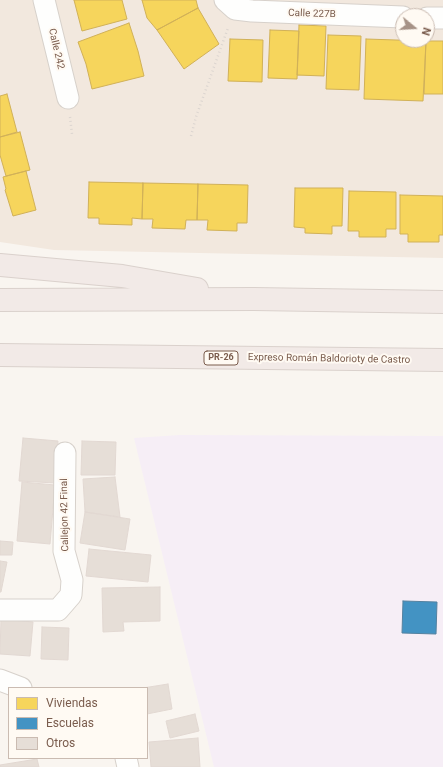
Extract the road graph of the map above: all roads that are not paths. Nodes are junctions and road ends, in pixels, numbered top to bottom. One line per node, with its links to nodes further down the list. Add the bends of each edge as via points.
1 (44, 0): 4 (street, Calle 242)
2 (230, 4): 3 (street, Calle 227B, via 252,11)
3 (395, 18)
4 (68, 98)
5 (0, 265): 6 (highway, via 122,276)
6 (254, 299): 7 (highway); 8 (highway)
7 (0, 300)
8 (443, 302)
9 (0, 355): 10 (highway, Expreso Román Baldorioty de Castro / PR-26)
10 (443, 360)
11 (65, 453): 12 (street, Callejon 42 Final, via 64,551 72,580 71,595 58,610)
12 (0, 610)
13 (0, 680): 14 (street)
14 (18, 687)

